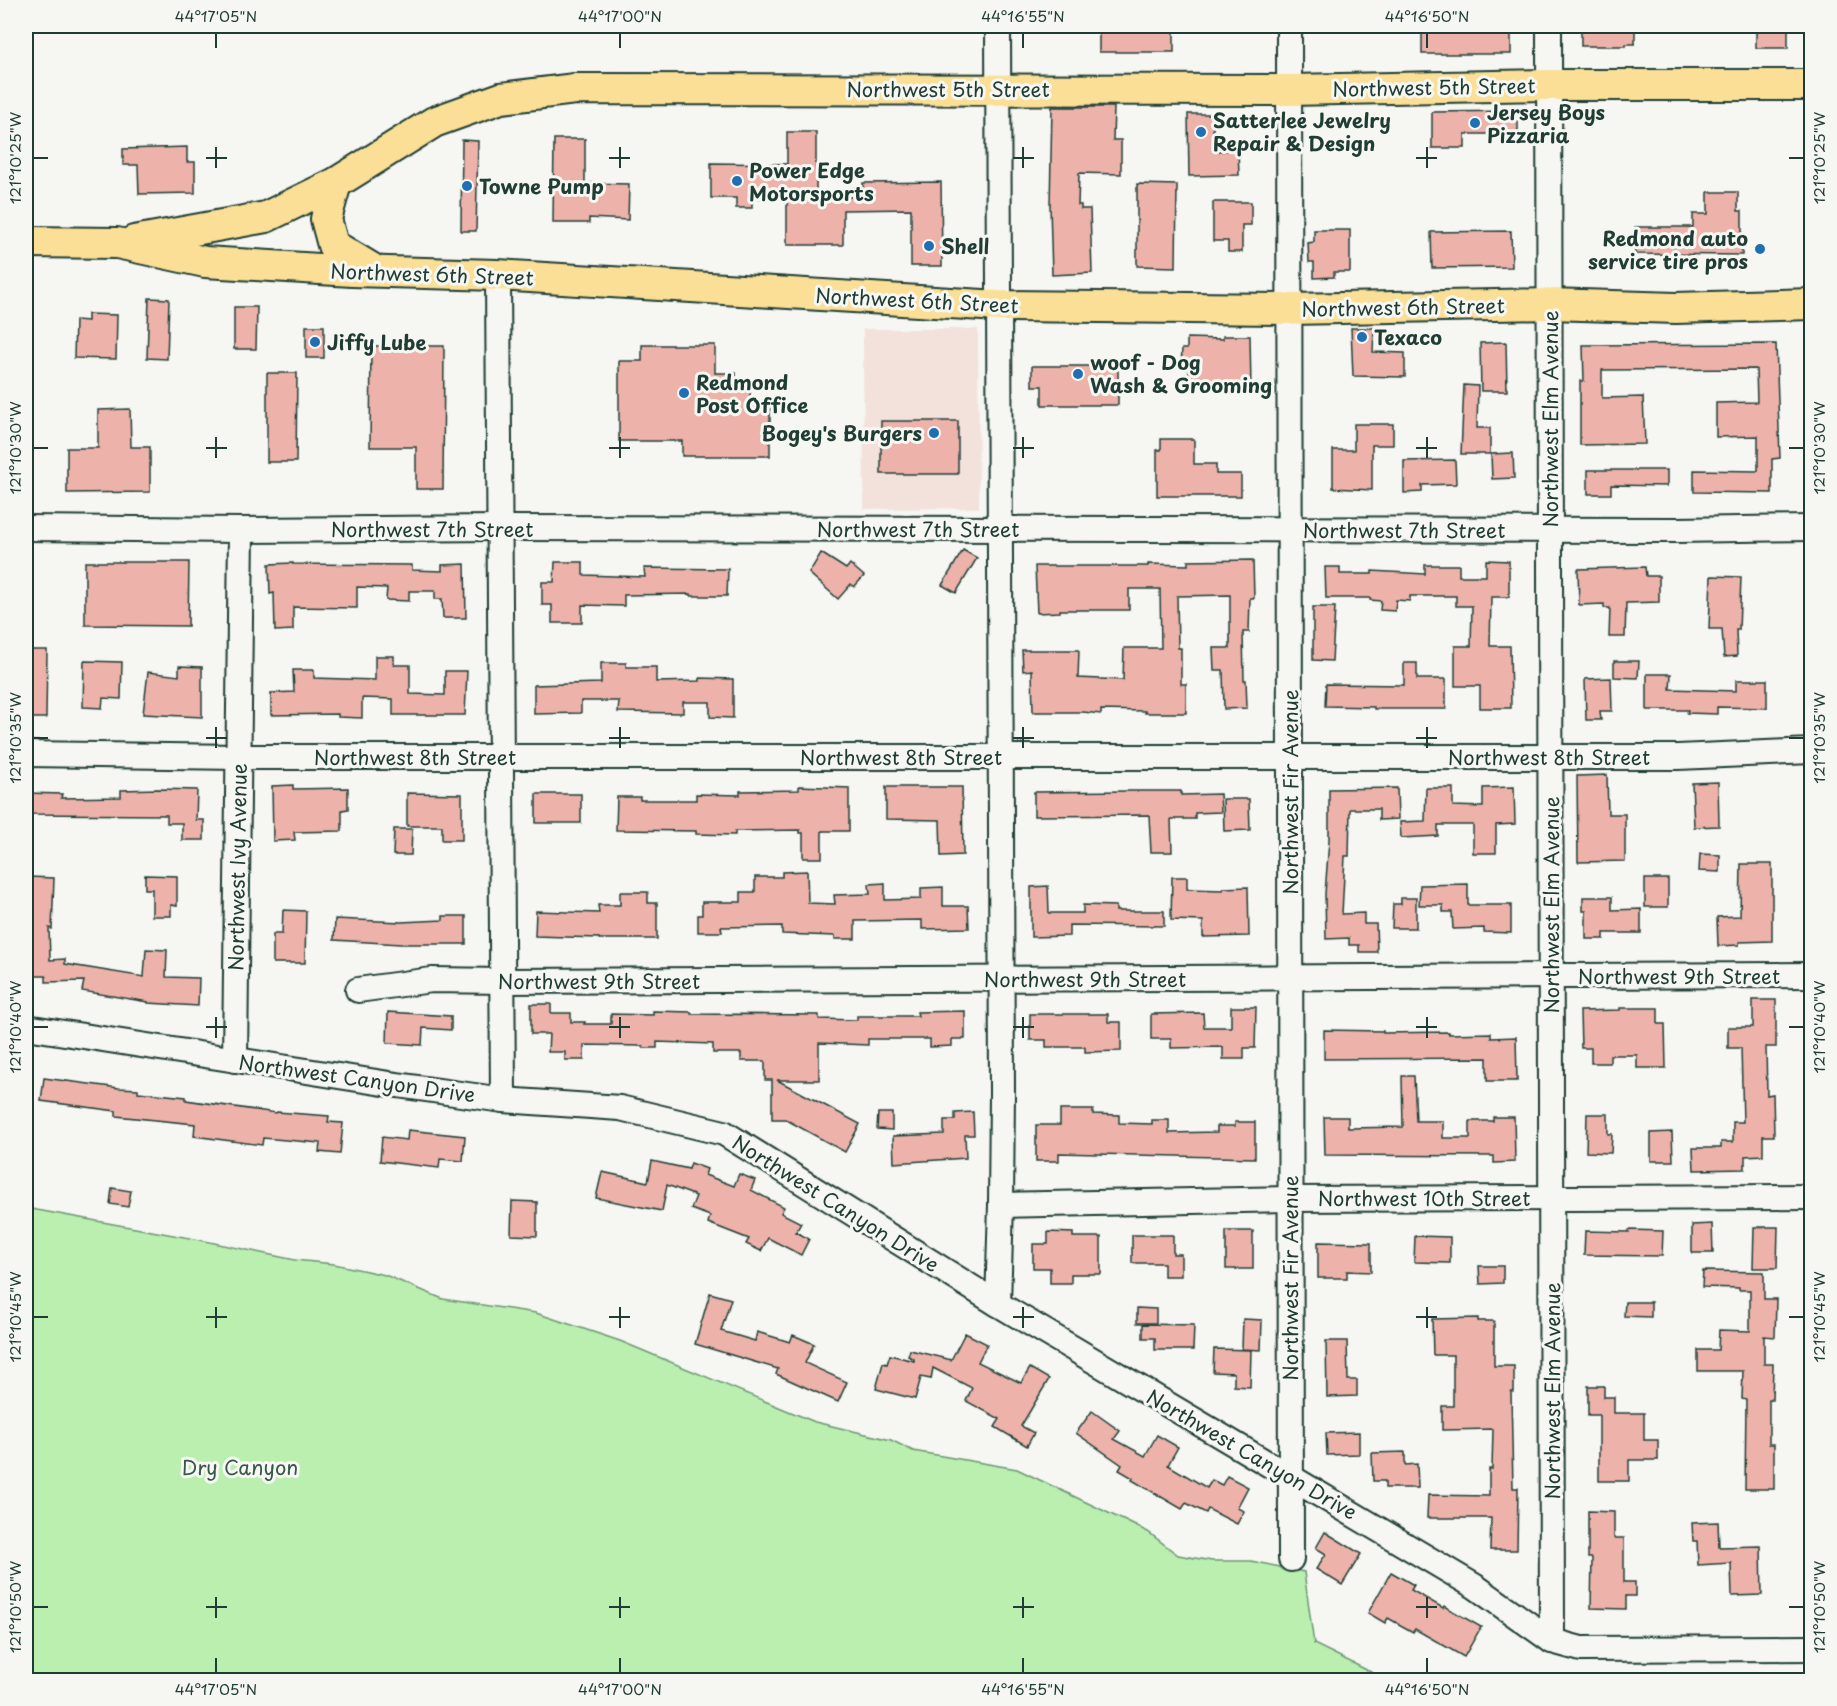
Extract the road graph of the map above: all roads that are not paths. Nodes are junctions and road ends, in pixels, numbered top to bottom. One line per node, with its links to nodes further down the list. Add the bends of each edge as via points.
1 (998, 26): 6 (street)
2 (1289, 26): 7 (street, Northwest Fir Avenue)
3 (1549, 26): 4 (street, Northwest Elm Avenue)
4 (1550, 85): 5 (main road, Northwest 5th Street); 7 (main road, Northwest 5th Street); 13 (street, Northwest Elm Avenue)
5 (1812, 85)
6 (998, 90): 7 (main road, Northwest 5th Street); 8 (main road, Northwest 5th Street, via 575,89 501,98 434,122); 15 (street)
7 (1289, 90): 16 (street, Northwest Fir Avenue)
8 (336, 183): 10 (main road, Northwest 5th Street, via 266,217); 11 (main road, via 326,219 333,245)
9 (26, 242): 10 (main road, Northwest 6th Street)
10 (117, 243): 11 (main road, Northwest 6th Street, via 205,262)
11 (378, 272): 12 (main road, Northwest 6th Street)
12 (498, 275): 15 (main road, Northwest 6th Street); 18 (street)
13 (1550, 304): 14 (main road, Northwest 6th Street, via 1676,308); 16 (main road, Northwest 6th Street); 22 (street, Northwest Elm Avenue)
14 (1812, 304)
15 (999, 306): 16 (main road, Northwest 6th Street); 20 (street)
16 (1290, 309): 21 (street, Northwest Fir Avenue)
17 (26, 528): 23 (street, Northwest 7th Street)
18 (500, 528): 20 (street, Northwest 7th Street); 23 (street, Northwest 7th Street); 27 (street)
19 (1812, 528): 22 (street, Northwest 7th Street)
20 (999, 529): 21 (street, Northwest 7th Street); 28 (street)
21 (1290, 530): 22 (street, Northwest 7th Street); 29 (street, Northwest Fir Avenue)
22 (1550, 530): 30 (street, Northwest Elm Avenue)
23 (241, 531): 26 (street, Northwest Ivy Avenue)
24 (1812, 751): 30 (street, Northwest 8th Street)
25 (26, 754): 26 (street, Northwest 8th Street)
26 (239, 757): 27 (street, Northwest 8th Street); 38 (street, Northwest Ivy Avenue)
27 (501, 757): 28 (street, Northwest 8th Street); 35 (street)
28 (1000, 757): 29 (street, Northwest 8th Street); 34 (street)
29 (1290, 757): 30 (street, Northwest 8th Street); 33 (street, Northwest Fir Avenue)
30 (1551, 757): 32 (street, Northwest Elm Avenue)
31 (1812, 975): 32 (street, Northwest 9th Street)
32 (1551, 976): 33 (street, Northwest 9th Street); 40 (street, Northwest Elm Avenue)
33 (1290, 978): 34 (street, Northwest 9th Street); 42 (street, Northwest Fir Avenue)
34 (1001, 979): 35 (street, Northwest 9th Street); 43 (street)
35 (502, 981): 36 (street, Northwest 9th Street, via 432,980); 39 (street)
36 (358, 990)
37 (26, 1027): 38 (street, Northwest Canyon Drive)
38 (235, 1060): 39 (street, Northwest Canyon Drive)
39 (503, 1100): 44 (street, Northwest Canyon Drive, via 620,1108 724,1133)
40 (1551, 1197): 41 (street, Northwest 10th Street); 42 (street, Northwest 10th Street); 47 (street, Northwest Elm Avenue)
41 (1812, 1197)
42 (1289, 1199): 43 (street, Northwest 10th Street); 45 (street, Northwest Fir Avenue)
43 (1001, 1205): 44 (street)
44 (998, 1304): 45 (street, Northwest Canyon Drive)
45 (1291, 1477): 46 (street, Northwest Fir Avenue); 47 (street, Northwest Canyon Drive, via 1476,1587)
46 (1291, 1559)
47 (1552, 1641): 48 (street, Northwest Canyon Drive, via 1581,1649)
48 (1812, 1648)

